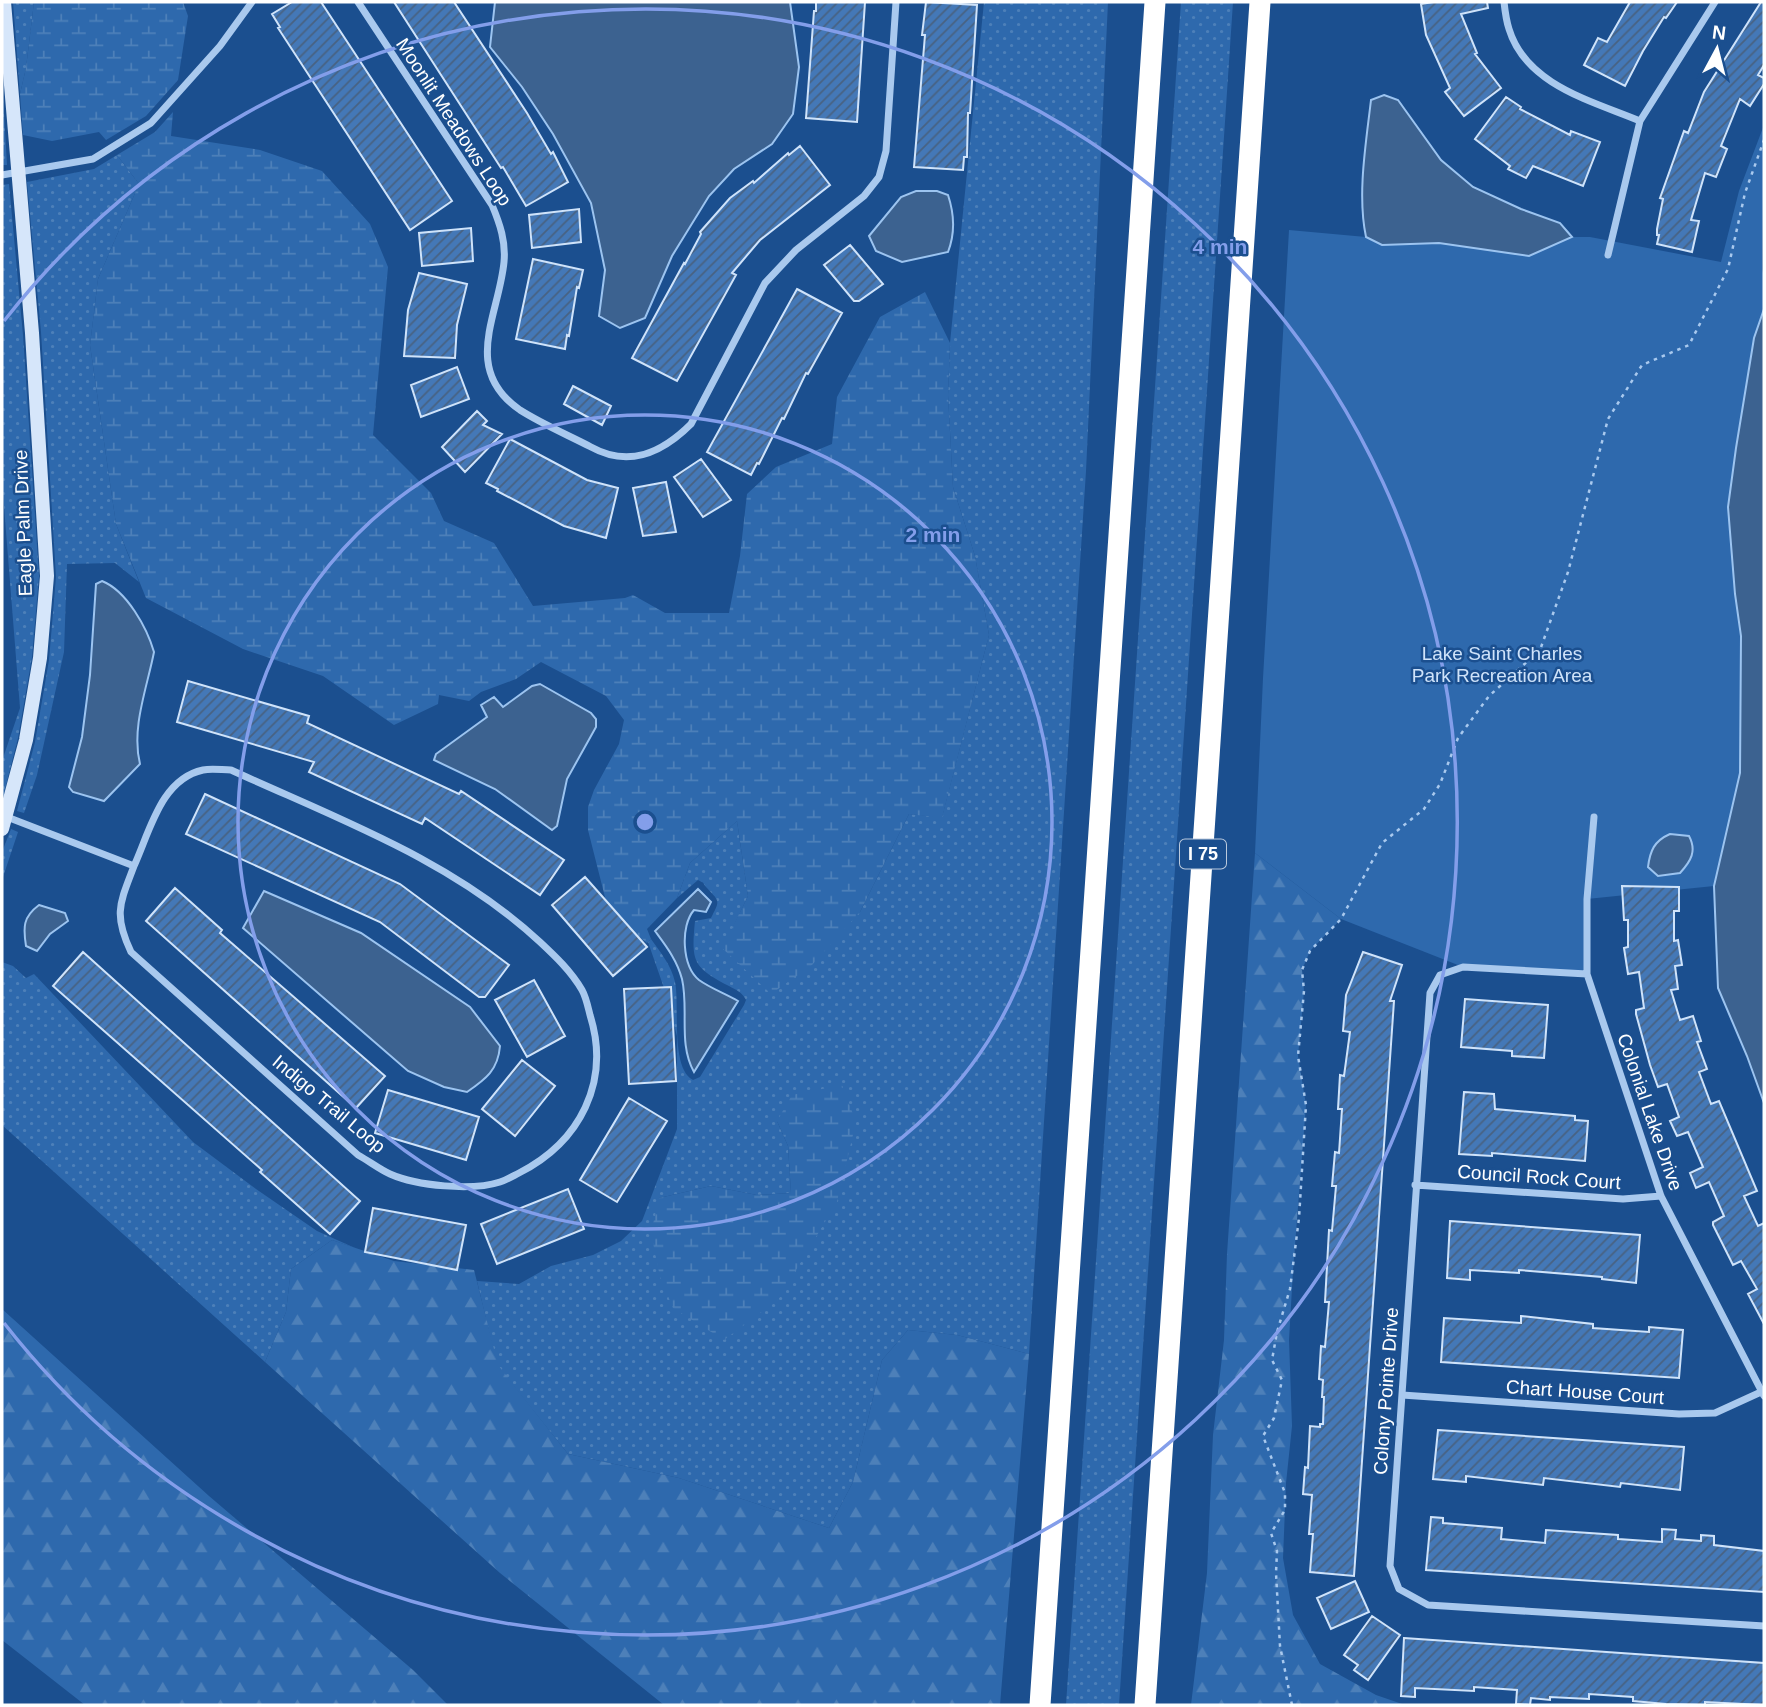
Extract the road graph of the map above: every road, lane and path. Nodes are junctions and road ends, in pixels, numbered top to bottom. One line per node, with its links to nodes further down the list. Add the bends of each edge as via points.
1 (4, 2): 11 (street, Eagle Palm Drive)
2 (252, 2): 11 (street, via 220,46 151,123 93,159)
3 (358, 2): 4 (street, Moonlit Meadows Loop, via 492,205 502,230 504,262 487,335 494,380 520,410 604,454 633,457 674,441 691,424 765,283 879,177 886,151)
4 (896, 2)
5 (1155, 2): 23 (highway)
6 (1260, 2): 24 (highway, I 75)
7 (1504, 2): 9 (street, via 1509,30 1521,53 1556,87)
8 (1716, 2): 9 (street)
9 (1640, 121): 13 (street)
10 (1764, 140): 25 (path, via 1745,193 1728,269 1689,345 1642,365 1608,419 1568,572 1541,650 1489,696 1458,738 1440,784 1424,809 1382,843 1341,919 1310,951 1302,970 1298,1056 1306,1105 1299,1218 1290,1289 1272,1360 1282,1380 1274,1418 1263,1436 1285,1493 1285,1510 1271,1533 1277,1551 1280,1646)
11 (17, 174): 12 (street); 15 (street, Eagle Palm Drive, via 47,576 38,672)
12 (2, 175)
13 (1608, 255)
14 (1594, 817): 17 (street, Colonial Lake Drive)
15 (4, 823): 16 (street)
16 (134, 866): 16 (street, Indigo Trail Loop, via 167,792 183,777 205,769 231,770 429,862 518,922 561,962 583,991 597,1062 593,1092 578,1121 561,1144 538,1163 500,1182 433,1184 391,1174 358,1155 131,952 120,929 119,905)
17 (1587, 974): 18 (street, Colony Pointe Drive, via 1463,967 1440,975 1430,993); 19 (street, Colonial Lake Drive)
18 (1415, 1185): 19 (street, Council Rock Court, via 1623,1199); 21 (street, Colony Pointe Drive)
19 (1661, 1196): 20 (street, Colonial Lake Drive)
20 (1763, 1394): 21 (street, Chart House Court, via 1716,1413 1679,1414)
21 (1402, 1395): 22 (street, Colony Pointe Drive, via 1390,1566 1399,1589 1428,1605)
22 (1764, 1626)
23 (1040, 1705)
24 (1145, 1705)
25 (1292, 1705)

